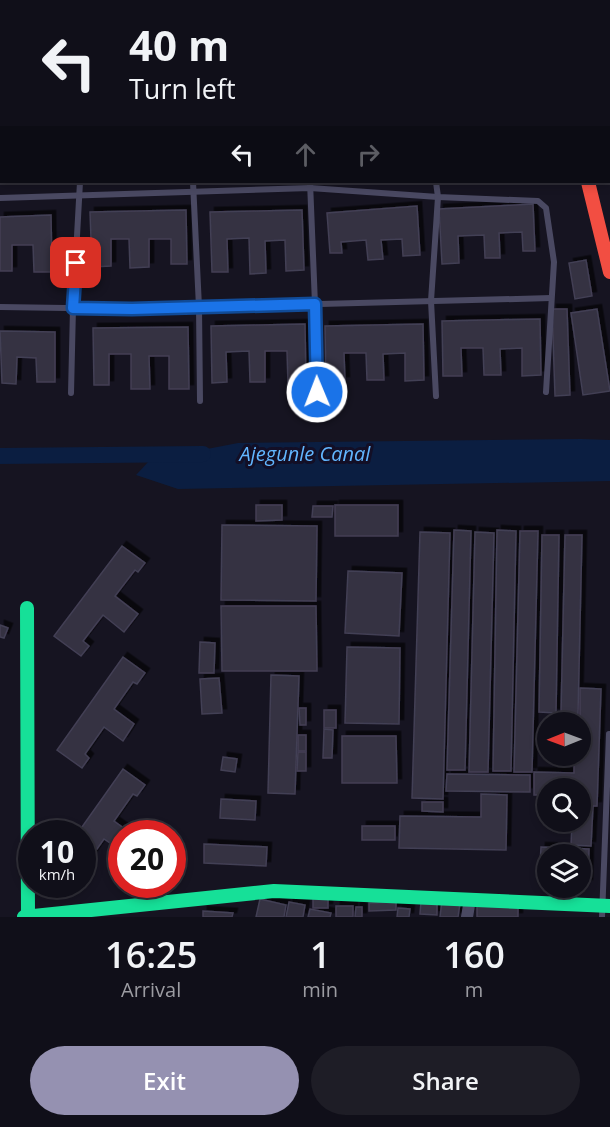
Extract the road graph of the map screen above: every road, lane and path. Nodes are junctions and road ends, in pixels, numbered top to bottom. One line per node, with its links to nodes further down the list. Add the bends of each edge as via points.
1 (80, 183): 7 (lane)
2 (193, 183): 6 (lane)
3 (436, 183): 8 (lane)
4 (588, 183): 10 (street)
5 (310, 185): 6 (lane); 8 (lane); 13 (lane)
6 (193, 192): 7 (lane); 15 (lane)
7 (80, 195): 9 (lane); 16 (lane)
8 (438, 197): 11 (lane, via 538,201 546,208 554,262); 12 (lane)
9 (0, 198)
10 (610, 272)
11 (551, 298): 12 (lane); 18 (lane)
12 (431, 301): 13 (lane); 20 (lane)
13 (315, 304): 15 (lane); 17 (lane)
14 (0, 307): 16 (lane)
15 (199, 307): 16 (lane); 21 (lane)
16 (73, 308): 19 (lane)
17 (317, 392)
18 (546, 392)
19 (71, 393)
20 (436, 396)
21 (200, 401)
22 (27, 608): 26 (street)
23 (609, 734): 25 (lane)
24 (470, 899): 25 (street); 26 (street, via 274,891 165,906); 27 (street)
25 (606, 910)
26 (26, 917)
27 (467, 917)

